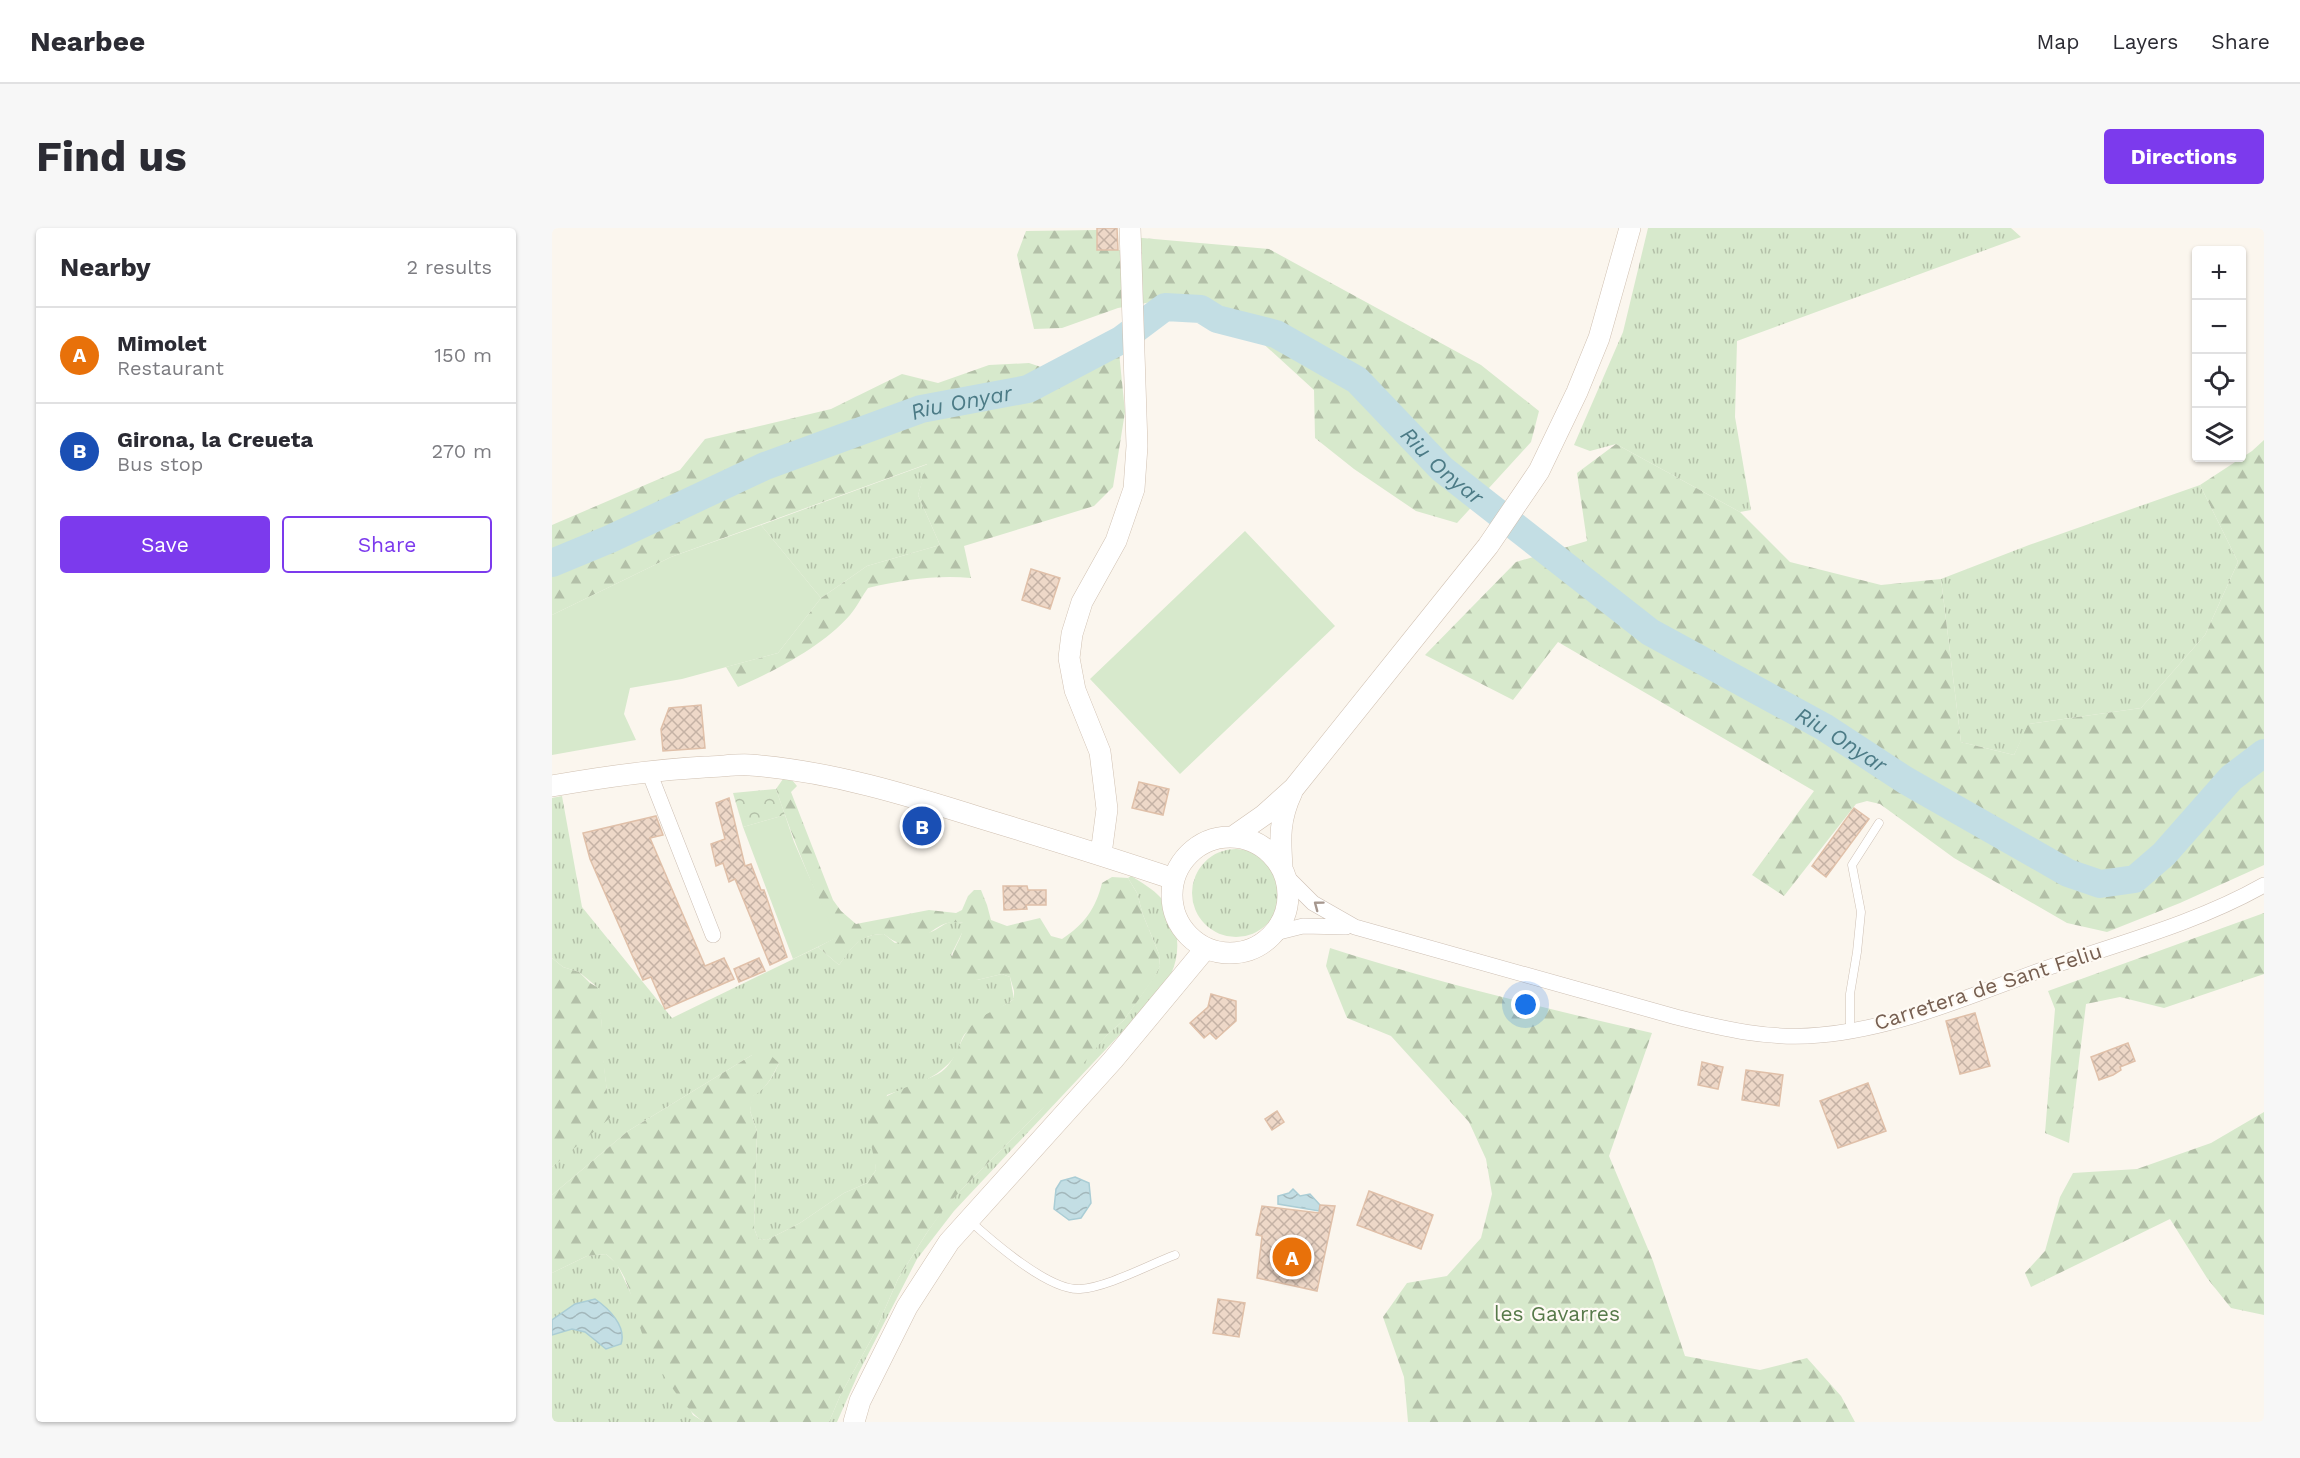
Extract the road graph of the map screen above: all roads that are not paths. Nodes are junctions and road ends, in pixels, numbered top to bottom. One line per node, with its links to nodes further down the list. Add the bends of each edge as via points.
1 (1130, 228): 8 (main road, via 1137,446 1134,489 1116,541 1082,602 1069,658 1075,690 1100,752 1107,809)
2 (1630, 228): 5 (main road, via 1586,371 1546,459 1447,598)
3 (649, 772): 4 (main road); 8 (main road, via 747,765 812,773 939,805); 14 (street)
4 (552, 786)
5 (1294, 788): 7 (main road); 9 (main road, via 1284,808 1280,829)
6 (1880, 823): 16 (lane, via 1852,865 1861,912 1850,994)
7 (1234, 836): 9 (main road, via 1262,845); 10 (main road, via 1196,847 1182,861)
8 (1101, 854): 10 (main road)
9 (1284, 872): 12 (street, Carretera de Sant Feliu, one-way to 9, via 1313,903); 13 (main road, via 1288,906)
10 (1174, 879): 15 (main road, via 1175,915 1190,938)
11 (2264, 885): 16 (street, Carretera de Sant Feliu, via 2214,910 2154,932 1916,1015)
12 (1355, 927): 13 (street, Carretera de Sant Feliu, via 1303,926); 16 (street, Carretera de Sant Feliu, via 1729,1030 1766,1036)
13 (1275, 933): 15 (main road, via 1242,952 1223,953)
14 (713, 935)
15 (1206, 948): 17 (main road, via 1113,1060)
16 (1850, 1030)
17 (968, 1219): 18 (lane, via 997,1245 1055,1285 1078,1289 1096,1286); 19 (main road, via 929,1271)
18 (1175, 1255)
19 (860, 1401): 20 (main road); 21 (main road)
20 (845, 1422)
21 (854, 1422)

